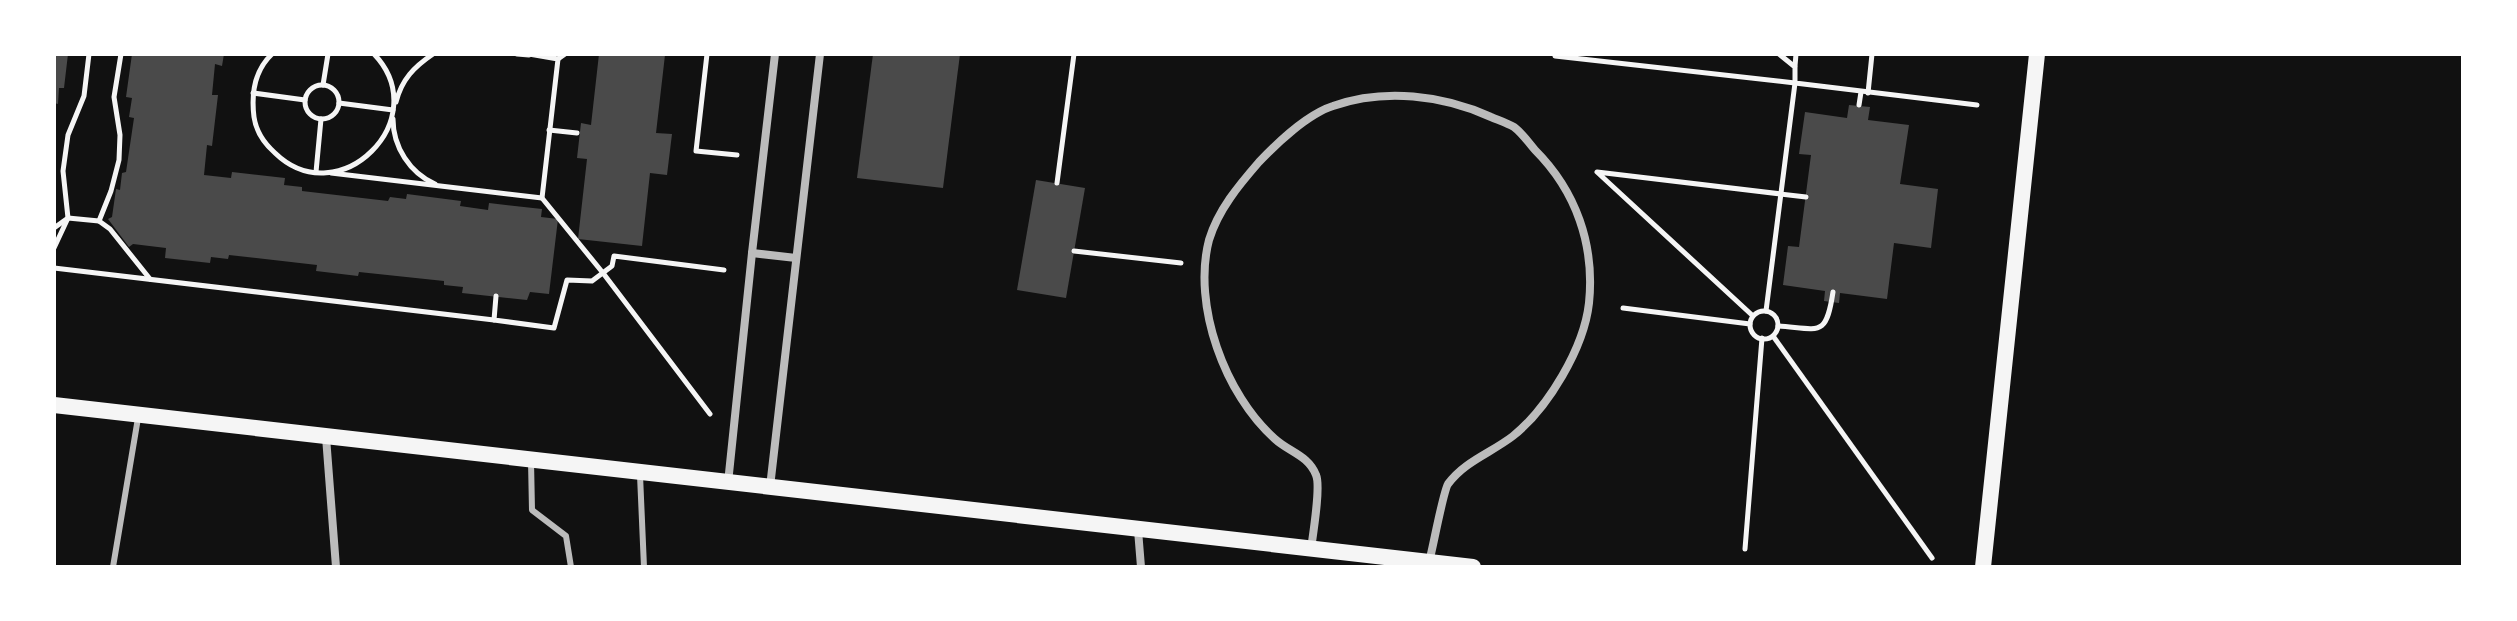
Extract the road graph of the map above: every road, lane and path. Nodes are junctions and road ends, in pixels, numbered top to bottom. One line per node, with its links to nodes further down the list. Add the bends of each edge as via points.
1 (89, 54): 41 (path, via 84,96 68,135 63,171)
2 (121, 54): 42 (path, via 114,97 119,160)
3 (272, 54): 24 (path, via 256,77)
4 (328, 54): 22 (path)
5 (374, 54): 29 (path, via 389,76)
6 (433, 54): 29 (path, via 400,86)
7 (517, 54): 17 (path)
8 (565, 54): 19 (path)
9 (707, 54): 33 (path, via 696,151)
10 (775, 54): 46 (street)
11 (820, 54): 47 (street)
12 (1074, 54): 36 (path)
13 (1779, 54): 20 (path)
14 (1796, 54): 20 (path)
15 (1872, 54): 23 (path)
16 (2037, 54): 82 (main road)
17 (529, 55): 19 (path)
18 (1555, 56): 21 (path)
19 (558, 59): 31 (path)
20 (1795, 67): 21 (path)
21 (1795, 83): 23 (path); 38 (path)
22 (323, 85): 25 (path, via 309,91); 26 (path, via 334,89)
23 (1864, 92): 27 (path); 28 (path)
24 (253, 93): 25 (path); 34 (path, via 255,123 265,144 282,160)
25 (305, 100): 30 (path, via 308,111)
26 (339, 103): 29 (path); 30 (path, via 333,115)
27 (1859, 105)
28 (1977, 105)
29 (393, 110): 35 (path, via 377,148 362,161); 37 (path, via 399,150 411,168)
30 (321, 119): 34 (path)
31 (549, 130): 32 (path); 40 (path)
32 (577, 133)
33 (737, 155)
34 (316, 172): 35 (path)
35 (326, 173): 37 (path)
36 (1057, 183)
37 (442, 187): 40 (path)
38 (1780, 194): 39 (path); 56 (path); 57 (path, via 1597,172)
39 (1806, 197)
40 (542, 198): 51 (path)
41 (68, 218): 42 (path); 43 (path); 44 (path)
42 (99, 221): 52 (path)
43 (54, 228)
44 (54, 248)
45 (1074, 251): 48 (path)
46 (752, 253): 47 (street); 69 (street)
47 (796, 258): 70 (street)
48 (1181, 263)
49 (54, 268): 52 (path)
50 (724, 270): 51 (path, via 614,256)
51 (603, 273): 58 (path, via 592,281 567,280 554,328); 65 (path)
52 (150, 279): 58 (path)
53 (1833, 292): 60 (path, via 1829,317 1817,329)
54 (496, 296): 58 (path)
55 (1623, 308): 59 (path)
56 (1766, 311): 57 (path); 60 (path, via 1775,315)
57 (1753, 316): 59 (path)
58 (494, 320)
59 (1750, 324): 62 (path)
60 (1778, 326): 61 (path)
61 (1773, 336): 62 (path); 74 (path)
62 (1762, 338): 73 (path)
63 (54, 405): 64 (main road)
64 (139, 414): 66 (main road); 76 (lane)
65 (710, 414)
66 (326, 437): 67 (main road); 77 (street)
67 (531, 461): 68 (main road); 78 (lane, via 532,510 566,536)
68 (640, 473): 69 (main road); 79 (lane)
69 (728, 483): 70 (main road)
70 (770, 488): 71 (main road)
71 (1138, 530): 72 (main road); 80 (street)
72 (1311, 549): 75 (main road); 75 (street, via 1318,478 1307,460 1275,440 1228,376 1203,293 1210,240 1233,191 1282,137 1331,106 1420,96 1468,106 1514,128 1551,166 1577,209 1589,256 1589,304 1576,350 1550,395 1514,435 1464,467 1446,487)
73 (1745, 549)
74 (1932, 558)
75 (1429, 564): 81 (main road)
76 (113, 567)
77 (336, 567)
78 (571, 567)
79 (644, 567)
80 (1141, 567)
81 (1473, 567)
82 (1983, 567)

